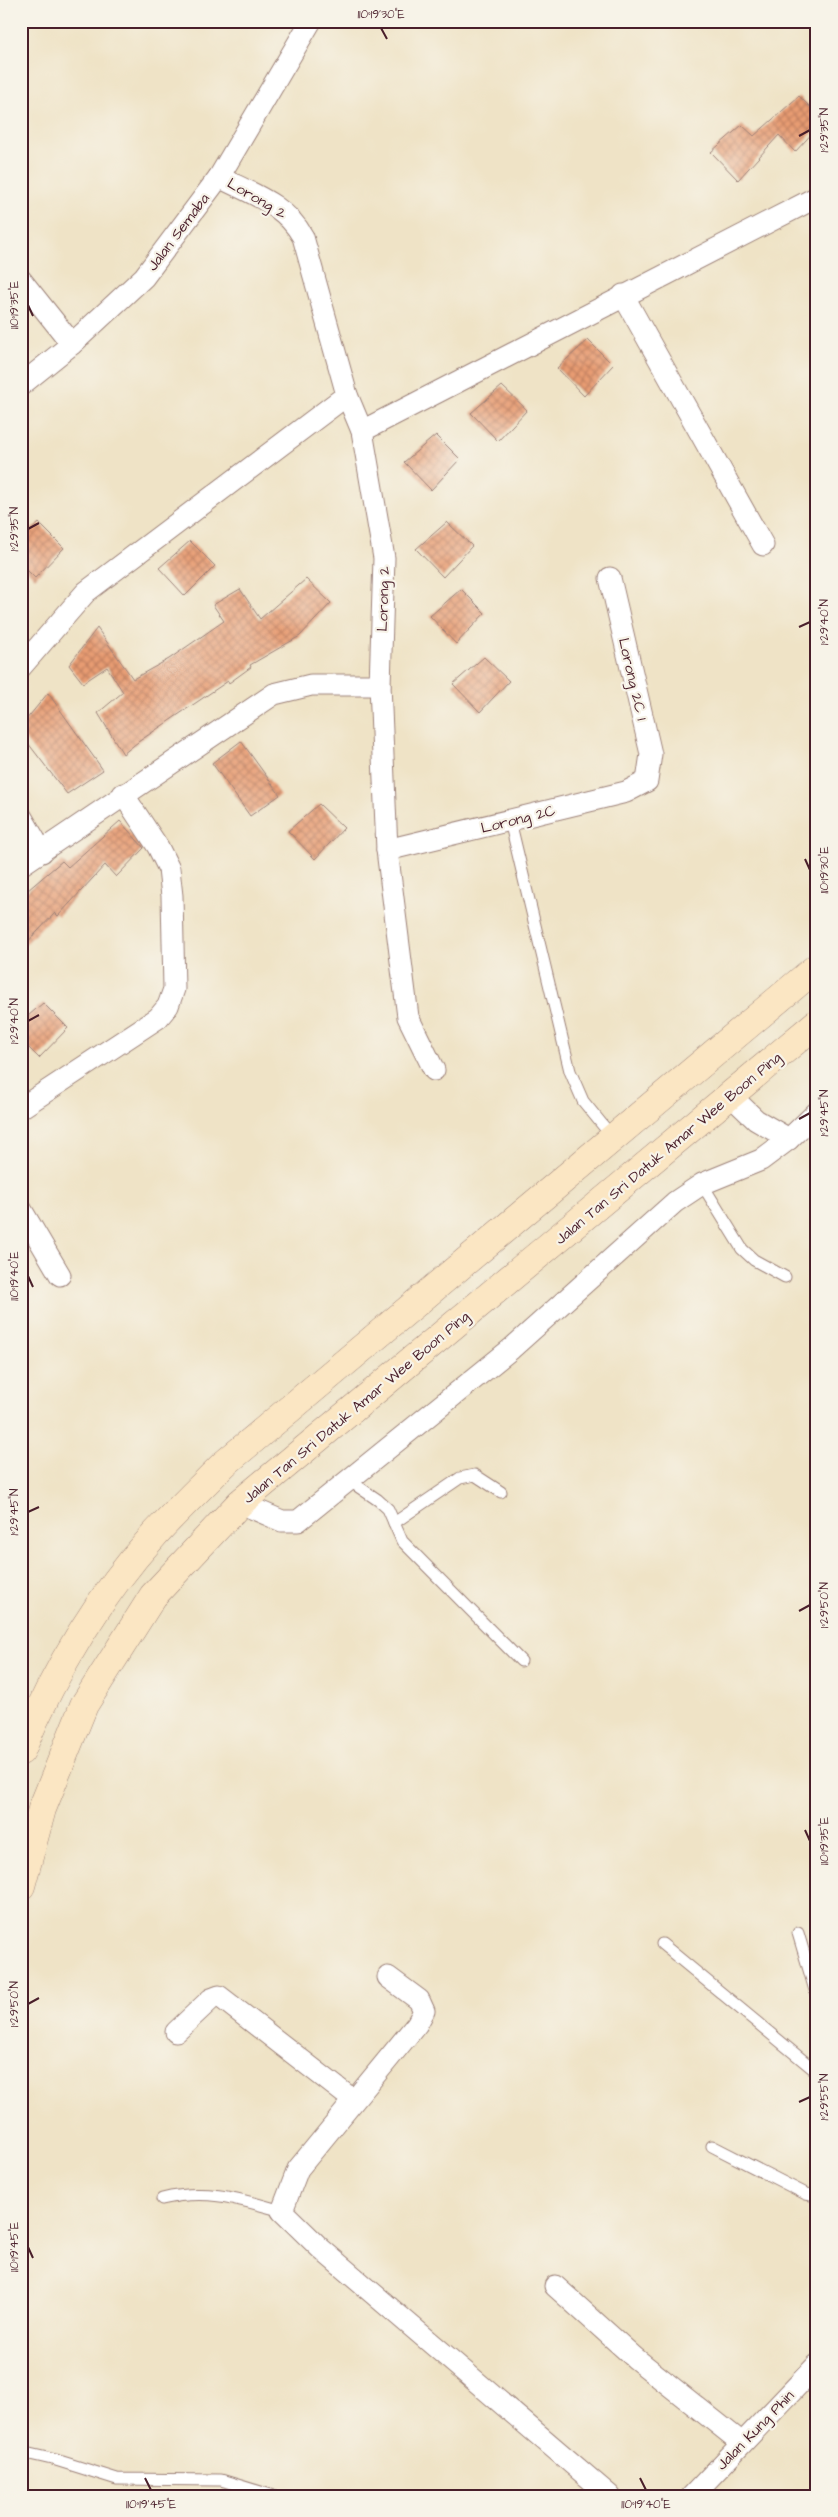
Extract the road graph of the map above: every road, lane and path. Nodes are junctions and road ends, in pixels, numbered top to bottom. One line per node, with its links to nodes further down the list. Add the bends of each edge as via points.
1 (311, 21): 2 (street, Jalan Semaba)
2 (219, 177): 6 (street, Jalan Semaba, via 144,278); 8 (street, Lorong 2, via 284,211 294,222 303,238)
3 (817, 197): 5 (street)
4 (21, 280): 6 (street)
5 (623, 295): 9 (street); 10 (street)
6 (72, 344): 7 (street, Jalan Semaba)
7 (21, 385)
8 (347, 395): 9 (street, Lorong 2); 12 (street, via 86,592)
9 (362, 431): 13 (street, Lorong 2, via 384,558)
10 (763, 545)
11 (610, 578): 14 (street, Lorong 2C 1, via 651,754)
12 (21, 667)
13 (380, 685): 15 (street, via 311,685 274,694); 18 (street, Lorong 2)
14 (647, 781): 17 (street, Lorong 2C, via 626,792)
15 (123, 794): 19 (street); 25 (street, via 169,869 174,990 168,1006 158,1018)
16 (21, 816): 19 (street)
17 (510, 820): 18 (street, Lorong 2C); 27 (lane, via 570,1071 583,1101)
18 (387, 850): 23 (street, Lorong 2, via 408,1017)
19 (42, 852): 20 (street)
20 (21, 865)
21 (817, 967): 27 (main road)
22 (817, 1023): 24 (main road, Jalan Tan Sri Datuk Amar Wee Boon Ping)
23 (434, 1070)
24 (731, 1096): 28 (street, via 756,1120); 35 (main road, Jalan Tan Sri Datuk Amar Wee Boon Ping)
25 (21, 1108)
26 (817, 1112): 28 (street)
27 (614, 1139): 38 (main road, via 224,1464 154,1534 109,1590 73,1646 43,1699)
28 (789, 1139): 29 (street, via 761,1160)
29 (702, 1184): 32 (lane, via 742,1249); 33 (street, via 675,1202 511,1349)
30 (21, 1209): 31 (street)
31 (60, 1275)
32 (784, 1277)
33 (350, 1481): 35 (street, via 298,1521 282,1521); 36 (lane, via 378,1500)
34 (501, 1492): 36 (lane, via 475,1475 460,1478)
35 (240, 1504): 39 (main road, Jalan Tan Sri Datuk Amar Wee Boon Ping, via 153,1596 84,1705 42,1809)
36 (394, 1523): 37 (lane, via 407,1546)
37 (521, 1661)
38 (21, 1751)
39 (21, 1886)
40 (798, 1933): 43 (lane)
41 (662, 1944): 45 (lane)
42 (388, 1977): 46 (street, via 419,2000 424,2011 417,2024)
43 (817, 1996)
44 (176, 2032): 46 (street, via 211,1999 219,1996)
45 (817, 2072)
46 (353, 2100): 50 (street, via 298,2169)
47 (712, 2146): 48 (lane, via 806,2194)
48 (817, 2196)
49 (162, 2199): 50 (lane, via 184,2193 225,2196)
50 (282, 2212): 56 (street)
51 (555, 2286): 53 (street, via 635,2358)
52 (817, 2365): 53 (street, Jalan Kung Phin)
53 (742, 2443): 57 (street, Jalan Kung Phin)
54 (21, 2452): 55 (lane, via 117,2479 221,2480)
55 (274, 2496)
56 (610, 2496)
57 (692, 2496)

